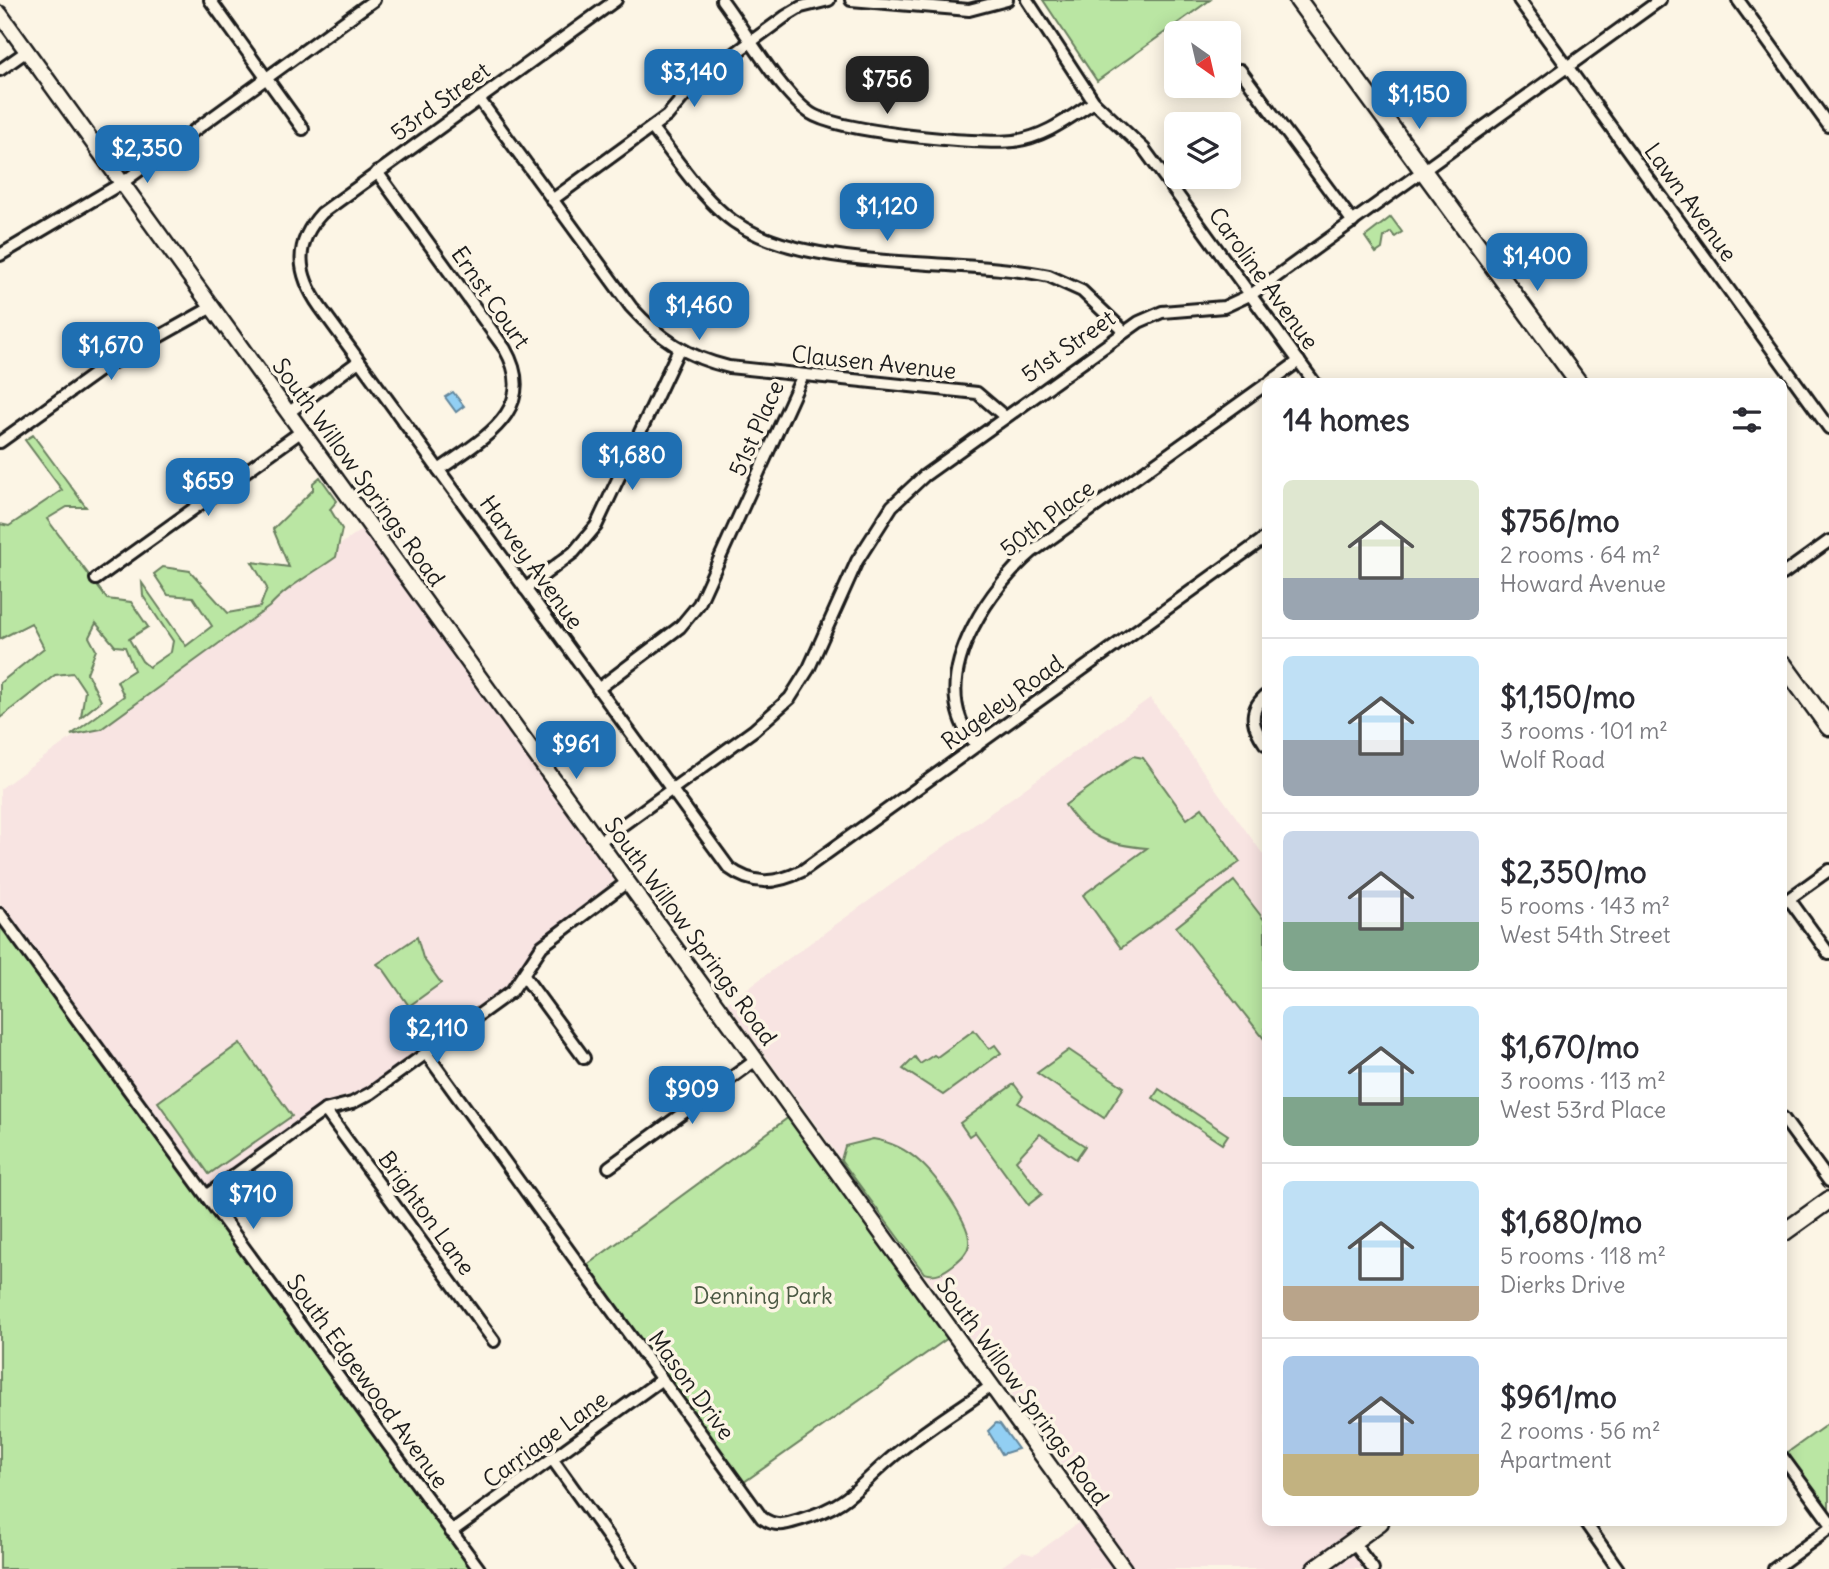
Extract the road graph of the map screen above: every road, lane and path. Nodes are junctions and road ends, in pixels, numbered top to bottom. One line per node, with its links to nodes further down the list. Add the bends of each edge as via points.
1 (211, 0): 20 (street)
2 (374, 0): 20 (street)
3 (616, 0): 21 (street, 53rd Street)
4 (722, 0): 15 (street)
5 (829, 0): 15 (street, via 801,7)
6 (851, 0): 13 (street)
7 (1007, 0): 13 (street, via 969,10)
8 (1027, 0): 22 (street, Caroline Avenue)
9 (1298, 0): 26 (main road)
10 (1519, 0): 17 (street, Lawn Avenue)
11 (1660, 0): 17 (street, 51st Street)
12 (1738, 0): 23 (street)
13 (878, 1)
14 (0, 14): 16 (street, South Willow Springs Road)
15 (752, 41): 22 (street, via 797,102 823,120 840,125 918,136 1014,141 1052,130); 24 (street, via 695,82)
16 (27, 51): 18 (street); 28 (street, South Willow Springs Road)
17 (1567, 66): 26 (street, 51st Street); 46 (street, Lawn Avenue)
18 (0, 70)
19 (1241, 70): 30 (street)
20 (267, 77): 25 (street); 28 (street)
21 (479, 99): 27 (street, 53rd Street); 29 (street, Clausen Avenue)
22 (1094, 102): 33 (street, Caroline Avenue, via 1144,149)
23 (1829, 125)
24 (652, 128): 29 (street); 35 (street, via 704,195 724,215 759,236 813,252 1049,276 1082,291)
25 (303, 129)
26 (1425, 170): 30 (street, 51st Street); 42 (main road)
27 (377, 172): 31 (street, 53rd Street, via 322,213 308,230); 49 (street, Ernst Court, via 505,349 516,374 514,397 503,420)
28 (122, 183): 32 (street); 34 (street, South Willow Springs Road)
29 (552, 200): 36 (street, Clausen Avenue, via 631,307 653,332)
30 (1353, 222): 33 (street, 51st Street)
31 (301, 249): 37 (street, Harvey Avenue, via 301,272 311,294)
32 (0, 255)
33 (1252, 294): 35 (street, 51st Street, via 1210,310 1162,312); 38 (street, Caroline Avenue)
34 (212, 307): 44 (street, South Willow Springs Road); 48 (street, via 103,368)
35 (1124, 331): 45 (street, 51st Street)
36 (678, 349): 39 (street, Clausen Avenue, via 729,367); 54 (street, via 596,526 574,552)
37 (359, 361): 44 (street); 49 (street, Harvey Avenue)
38 (1299, 361): 40 (street); 41 (street, Caroline Avenue)
39 (802, 377): 45 (street, Clausen Avenue, via 977,393); 56 (street, 51st Place, via 699,604 674,632)
40 (1276, 378)
41 (1311, 378)
42 (1575, 378)
43 (1262, 387): 60 (street, 50th Place, via 1032,552 999,583 967,640 957,688 959,717)
44 (288, 413): 47 (street, South Willow Springs Road)
45 (1004, 416): 61 (street, 51st Street, via 892,506 857,561 809,668 785,704)
46 (1829, 428)
47 (302, 431): 53 (street); 62 (street, South Willow Springs Road)
48 (0, 442)
49 (439, 470): 54 (street, Harvey Avenue)
50 (1262, 540): 60 (street, Rugeley Road)
51 (1829, 541): 52 (street)
52 (1787, 571)
53 (96, 579)
54 (525, 589): 56 (street, Harvey Avenue)
55 (1787, 669): 58 (main road)
56 (598, 689): 61 (street, Harvey Avenue)
57 (1262, 701): 59 (street, via 1253,717)
58 (1829, 727)
59 (1262, 740)
60 (976, 746): 64 (street, Rugeley Road, via 802,871 778,881)
61 (671, 790): 62 (street, 51st Street); 64 (street, Harvey Avenue, via 729,868)
62 (599, 842): 65 (street, South Willow Springs Road)
63 (1829, 870): 66 (street)
64 (755, 881)
65 (627, 882): 70 (street, via 542,946); 73 (street, South Willow Springs Road)
66 (1787, 900)
67 (1787, 902): 69 (street)
68 (0, 914): 78 (street, South Edgewood Avenue)
69 (1829, 954)
70 (524, 976): 71 (street, via 512,991); 72 (street)
71 (426, 1054): 74 (street, via 361,1099); 82 (street, Mason Drive)
72 (583, 1058)
73 (756, 1060): 76 (street); 83 (street, South Willow Springs Road)
74 (325, 1110): 78 (street); 81 (street, Brighton Lane)
75 (1787, 1123): 77 (street)
76 (610, 1167)
77 (1829, 1181)
78 (206, 1195): 90 (street, South Edgewood Avenue)
79 (1829, 1200): 80 (main road)
80 (1787, 1230)
81 (494, 1341)
82 (662, 1379): 83 (street, Mason Drive, via 762,1518 773,1525 829,1511 845,1501 890,1459); 84 (street, Carriage Lane)
83 (991, 1386): 94 (street, South Willow Springs Road)
84 (553, 1460): 90 (street, Carriage Lane); 93 (street)
85 (1787, 1463): 86 (street)
86 (1829, 1521)
87 (1375, 1526): 91 (main road)
88 (1588, 1526): 97 (street)
89 (1829, 1529): 98 (street)
90 (451, 1532): 92 (street, South Edgewood Avenue)
91 (1353, 1542): 95 (main road); 96 (street)
92 (479, 1569)
93 (631, 1569)
94 (1124, 1569)
95 (1315, 1569)
96 (1373, 1569)
97 (1618, 1569)
98 (1774, 1569)

